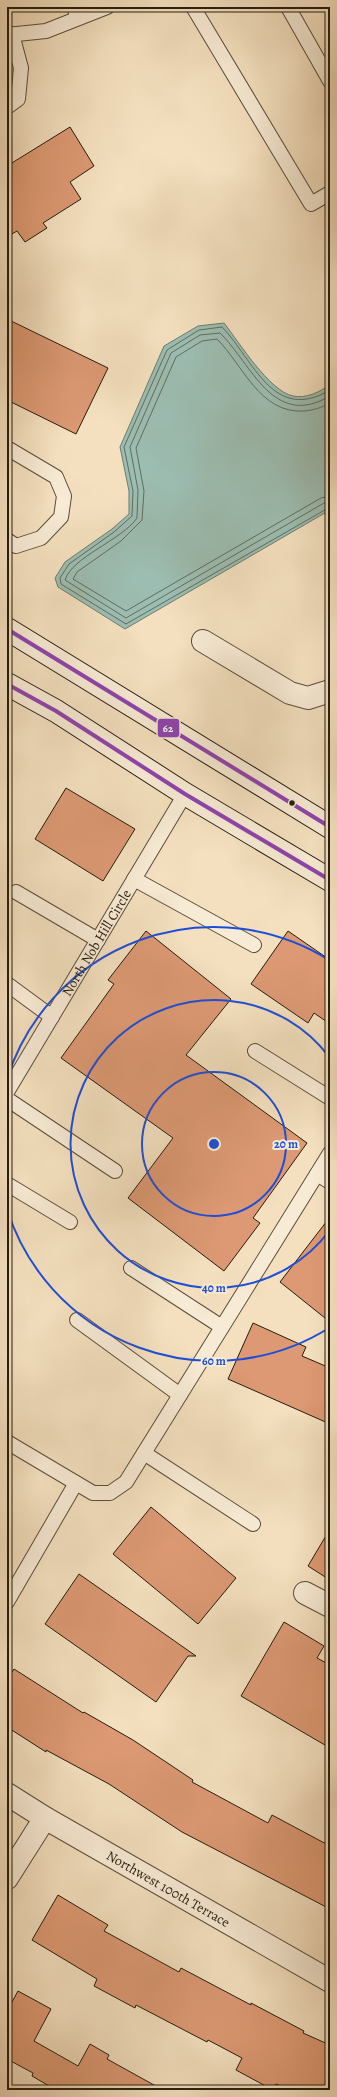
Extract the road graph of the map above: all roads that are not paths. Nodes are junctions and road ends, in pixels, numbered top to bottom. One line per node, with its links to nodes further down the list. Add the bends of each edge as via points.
1 (107, 7): 4 (lane)
2 (193, 7): 8 (lane, via 311,204)
3 (288, 7): 6 (lane)
4 (76, 13): 5 (lane, via 46,31)
5 (10, 34): 7 (lane, via 21,68 18,99)
6 (330, 81)
7 (7, 107)
8 (330, 193)
9 (7, 448): 10 (lane, via 56,477 64,496 61,517 41,538 16,546)
10 (7, 540)
11 (7, 629): 16 (main road)
12 (203, 641): 14 (main road, via 290,693 308,698)
13 (7, 684): 15 (main road, via 56,711)
14 (330, 691)
15 (185, 794): 17 (lane, North Nob Hill Circle); 18 (main road)
16 (330, 827)
17 (134, 879): 20 (lane, North Nob Hill Circle); 21 (lane)
18 (330, 880)
19 (16, 892): 20 (lane)
20 (98, 940): 23 (lane, North Nob Hill Circle)
21 (254, 945)
22 (7, 984): 23 (lane)
23 (52, 1017): 25 (lane, North Nob Hill Circle)
24 (255, 1051): 26 (lane)
25 (7, 1092)
26 (330, 1098)
27 (7, 1099): 29 (lane)
28 (330, 1153): 30 (lane)
29 (115, 1171)
30 (317, 1174): 31 (lane); 36 (lane)
31 (330, 1182)
32 (7, 1184): 33 (lane)
33 (70, 1222)
34 (131, 1268): 36 (lane)
35 (78, 1320): 37 (lane)
36 (222, 1327): 37 (lane)
37 (180, 1395): 39 (lane)
38 (8, 1446): 40 (lane)
39 (144, 1453): 40 (lane, via 126,1482 110,1493 93,1493); 41 (lane)
40 (76, 1483): 43 (lane)
41 (253, 1524)
42 (305, 1592): 44 (main road)
43 (7, 1602)
44 (330, 1606)
45 (7, 1794): 46 (main road, Northwest 100th Terrace)
46 (45, 1818): 47 (main road); 48 (main road, Northwest 100th Terrace)
47 (7, 1878)
48 (330, 1981)

